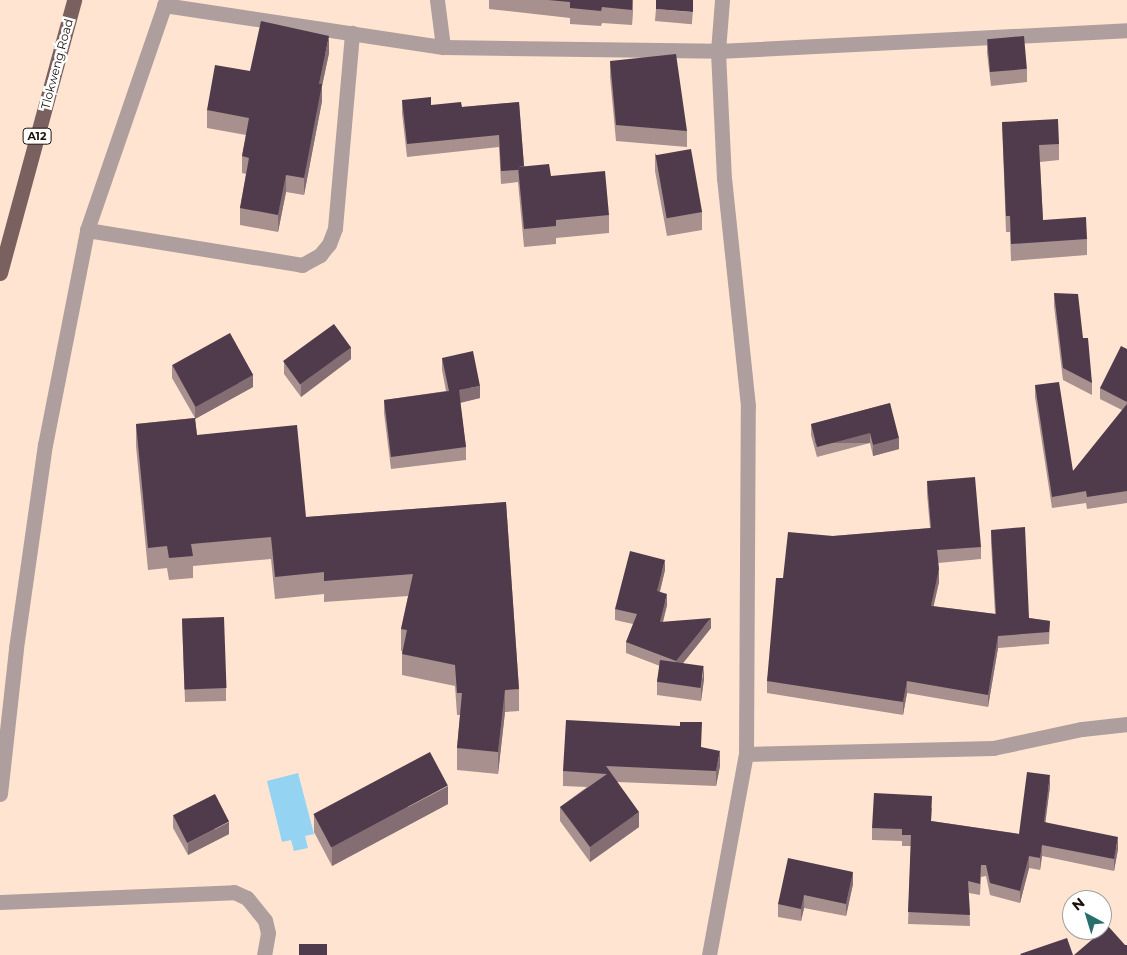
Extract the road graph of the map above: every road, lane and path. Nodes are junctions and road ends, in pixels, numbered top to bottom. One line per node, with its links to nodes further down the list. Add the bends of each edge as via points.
1 (74, 0): 10 (main road, Tlokweng Road / A12)
2 (437, 0): 7 (street)
3 (722, 0): 8 (street)
4 (165, 2): 6 (street); 9 (street)
5 (1127, 30): 8 (street)
6 (352, 33): 7 (street); 9 (street, via 335,228 329,244 320,255 302,265)
7 (443, 47): 8 (street)
8 (718, 51): 12 (street, via 724,180 748,406)
9 (87, 230): 13 (street, via 45,445 16,648)
10 (0, 273)
11 (1127, 724): 12 (street, via 1082,729 993,748)
12 (746, 754): 16 (street)
13 (0, 794)
14 (0, 902): 15 (street, via 234,892 247,898 265,920 268,933)
15 (264, 955)
16 (709, 955)

